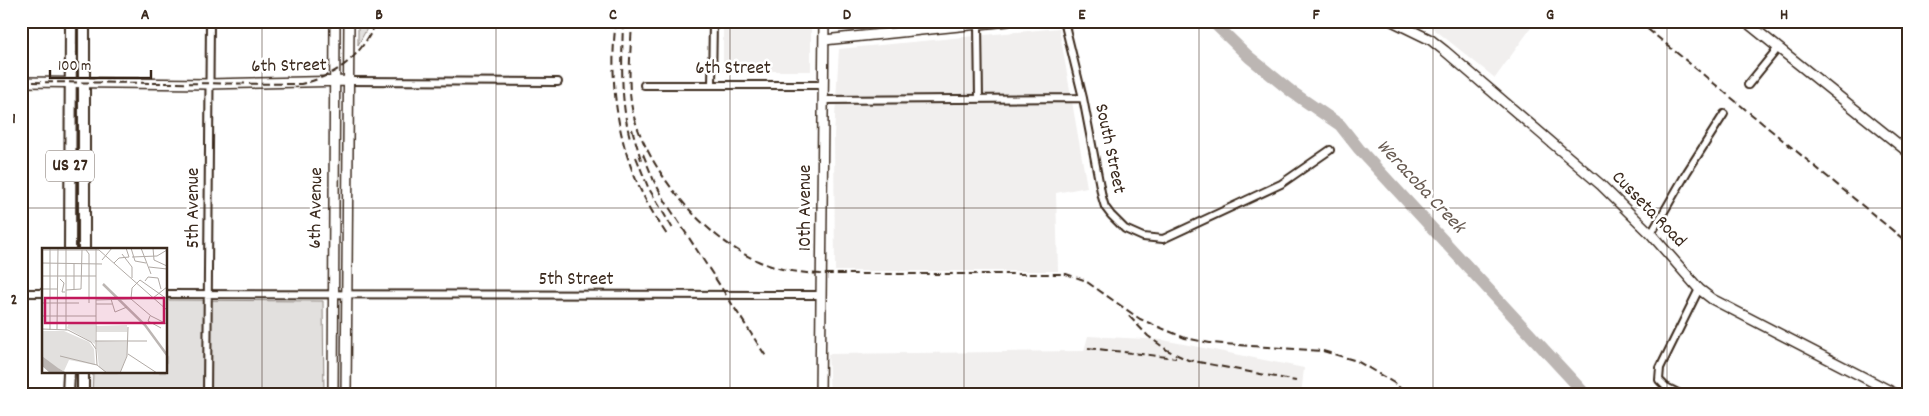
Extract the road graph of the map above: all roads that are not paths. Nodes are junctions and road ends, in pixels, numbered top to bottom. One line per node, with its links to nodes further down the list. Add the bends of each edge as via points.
1 (71, 21): 16 (main road, US 27)
2 (84, 21): 17 (main road, US 27)
3 (210, 21): 21 (street, 5th Avenue)
4 (335, 21): 18 (main road, 6th Avenue)
5 (349, 21): 19 (main road, 6th Avenue)
6 (713, 21): 23 (street)
7 (824, 21): 13 (main road, 10th Avenue)
8 (1008, 21): 12 (main road)
9 (1064, 21): 26 (street)
10 (1392, 21): 32 (main road, Cusseta Road, via 1431,40 1445,51 1602,184)
11 (1745, 21): 14 (main road)
12 (978, 24): 13 (main road); 27 (street)
13 (824, 40): 24 (main road, 10th Avenue)
14 (1778, 48): 25 (street); 31 (main road)
15 (21, 82): 16 (main road, 6th Street)
16 (71, 82): 17 (main road, 6th Street); 33 (main road, US 27)
17 (84, 82): 21 (main road, 6th Street); 34 (main road, US 27)
18 (334, 82): 19 (main road, 6th Street); 21 (main road, 6th Street); 41 (main road, 6th Avenue)
19 (348, 82): 20 (street, 6th Street); 42 (main road, 6th Avenue)
20 (558, 82)
21 (209, 84): 39 (street, 5th Avenue)
22 (644, 85): 23 (street, 6th Street)
23 (712, 85): 24 (street, 6th Street)
24 (823, 85): 28 (main road, 10th Avenue)
25 (1748, 85)
26 (1083, 98): 27 (street, South Street); 30 (street, South Street, via 1105,206 1121,226 1143,237 1163,239 1281,184)
27 (979, 99): 28 (street, South Street)
28 (823, 100): 40 (main road, 10th Avenue)
29 (1724, 114): 32 (street)
30 (1330, 150)
31 (1908, 152)
32 (1651, 234): 35 (main road, Cusseta Road)
33 (70, 248)
34 (84, 248)
35 (1699, 289): 51 (street, via 1660,368 1659,380); 52 (main road, Cusseta Road, via 1726,307)
36 (21, 293): 37 (street)
37 (42, 293)
38 (168, 294): 39 (street)
39 (209, 294): 41 (street, 5th Street); 47 (street, 5th Avenue)
40 (821, 295): 42 (street, 5th Street); 50 (main road, 10th Avenue)
41 (332, 296): 42 (street, 5th Street); 48 (main road, 6th Avenue)
42 (346, 296): 49 (main road, 6th Avenue)
43 (69, 374): 45 (main road)
44 (83, 374): 46 (main road)
45 (68, 395)
46 (83, 395)
47 (207, 395)
48 (332, 395)
49 (346, 395)
50 (820, 395)
51 (1682, 395)
52 (1898, 395)

